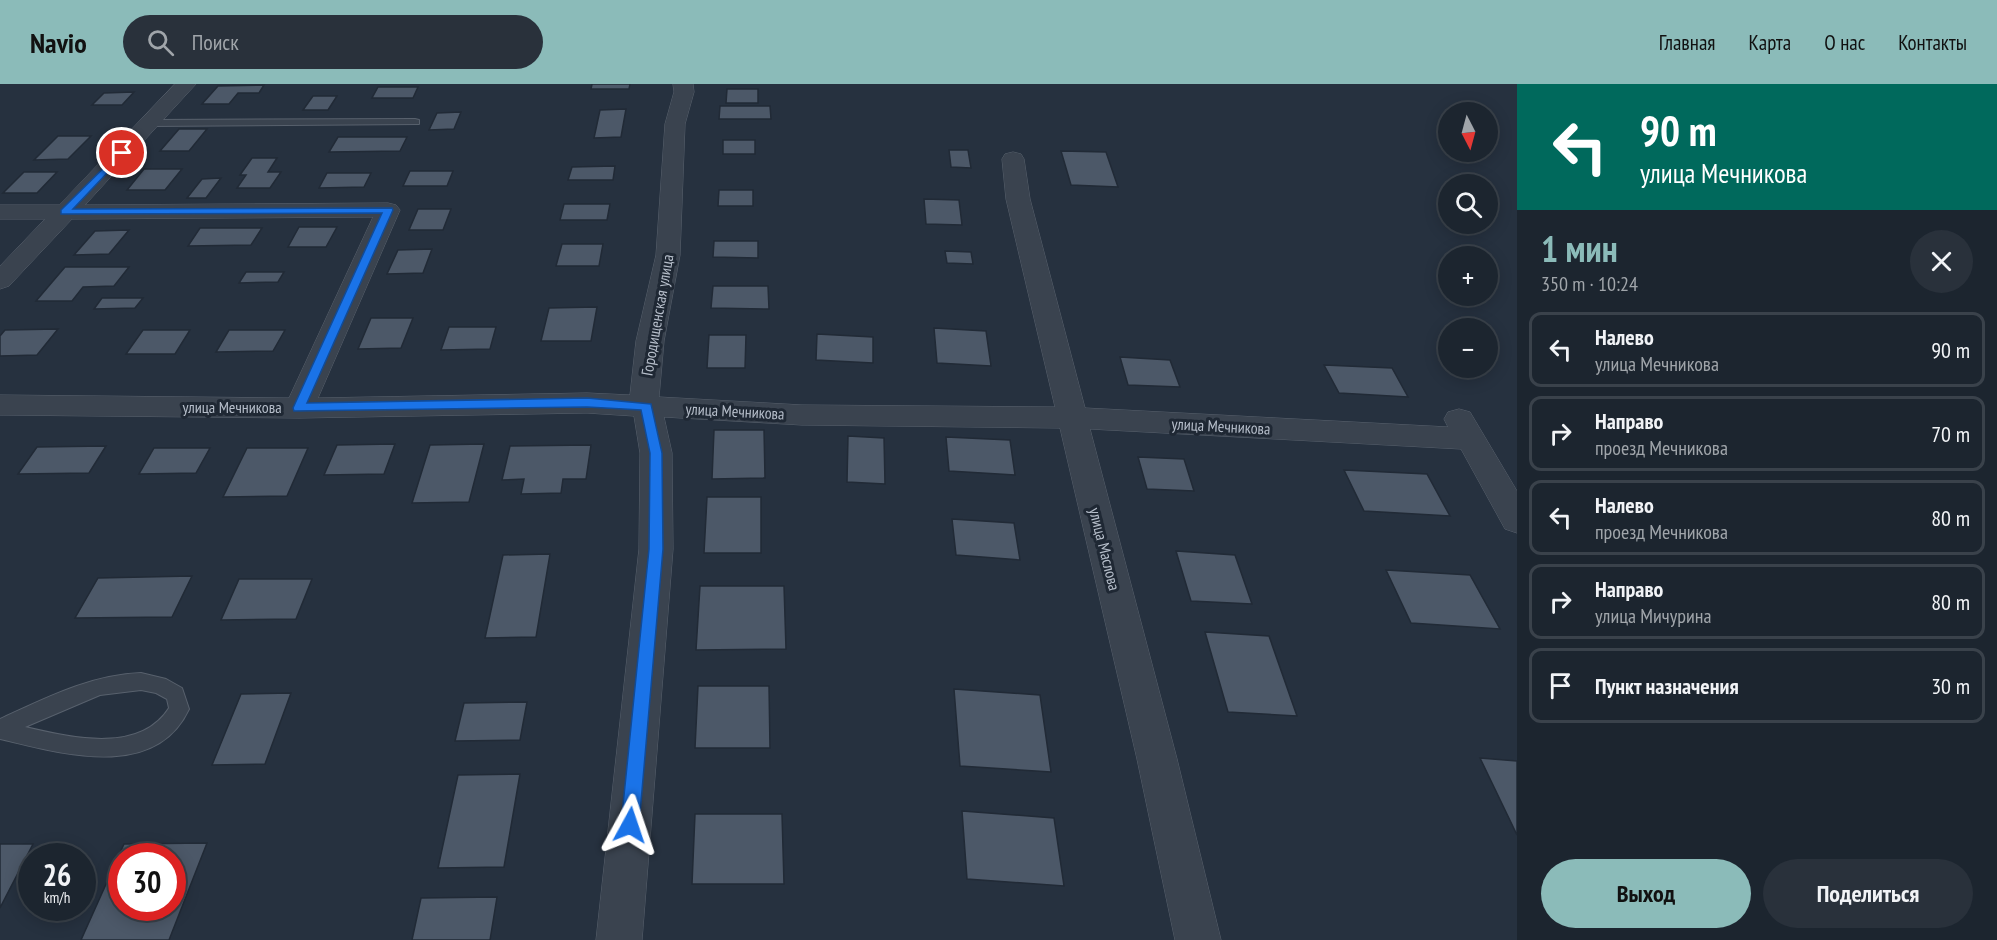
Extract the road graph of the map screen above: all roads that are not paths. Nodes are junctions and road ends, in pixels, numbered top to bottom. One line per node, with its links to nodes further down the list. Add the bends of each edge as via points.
1 (186, 84): 4 (street)
2 (683, 84): 10 (street, Городищенская улица, via 675,124 668,255 650,341)
3 (415, 122): 4 (lane)
4 (150, 123): 6 (street)
5 (1013, 159): 12 (street, улица Маслова, via 1018,199)
6 (64, 212): 7 (street); 8 (street); 11 (street, via 388,210)
7 (0, 213)
8 (0, 281)
9 (0, 405): 11 (street, улица Мечникова)
10 (646, 407): 11 (street, улица Мечникова, via 587,403); 12 (street, улица Мечникова, via 802,415); 15 (street, Городищенская улица, via 656,453 656,549)
11 (299, 408)
12 (1073, 418): 13 (street, улица Мечникова, via 1464,429); 16 (street, улица Маслова)
13 (1517, 520)
14 (0, 729): 14 (lane, via 96,747 124,747 150,739 168,727 178,709 175,694 158,684 110,683)
15 (619, 940)
16 (1198, 940)

